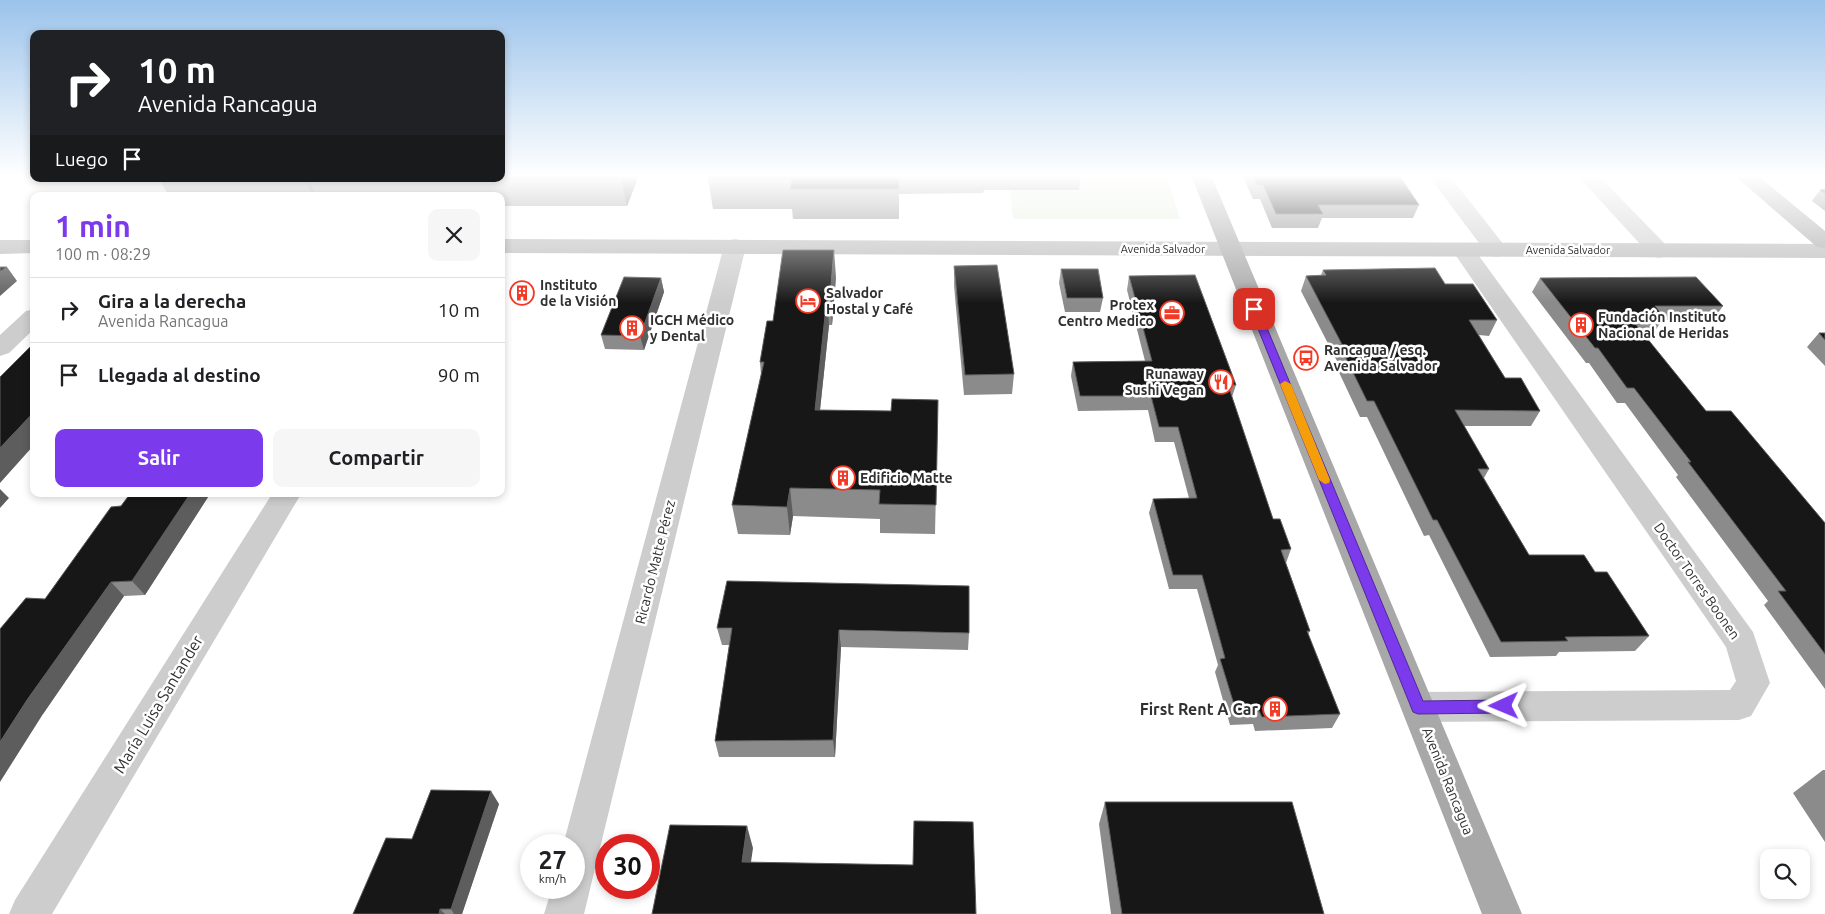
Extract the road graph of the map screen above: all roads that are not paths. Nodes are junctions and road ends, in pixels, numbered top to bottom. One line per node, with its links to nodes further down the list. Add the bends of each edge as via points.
1 (1218, 218): 10 (main road, Avenida Rancagua)
2 (1471, 218): 12 (street)
3 (1628, 218): 13 (street)
4 (1795, 218): 5 (main road)
5 (1825, 242)
6 (0, 246): 7 (main road)
7 (30, 246)
8 (505, 246): 9 (main road, Avenida Salvador)
9 (735, 246): 10 (main road, Avenida Salvador); 19 (street, Ricardo Matte Pérez)
10 (1230, 249): 11 (main road, Avenida Salvador); 18 (main road, Avenida Rancagua)
11 (1463, 250): 12 (main road, Avenida Salvador); 18 (street, Doctor Torres Boonen, via 1741,642 1753,683 1740,705)
12 (1496, 250): 13 (main road, Avenida Salvador)
13 (1660, 251): 14 (main road, Avenida Salvador)
14 (1825, 251)
15 (30, 320): 16 (street)
16 (0, 348)
17 (285, 497): 21 (street, María Luisa Santander)
18 (1418, 707): 23 (main road, Avenida Rancagua)
19 (585, 835)
20 (568, 899): 22 (street)
21 (30, 914)
22 (564, 914)
23 (1502, 914)

